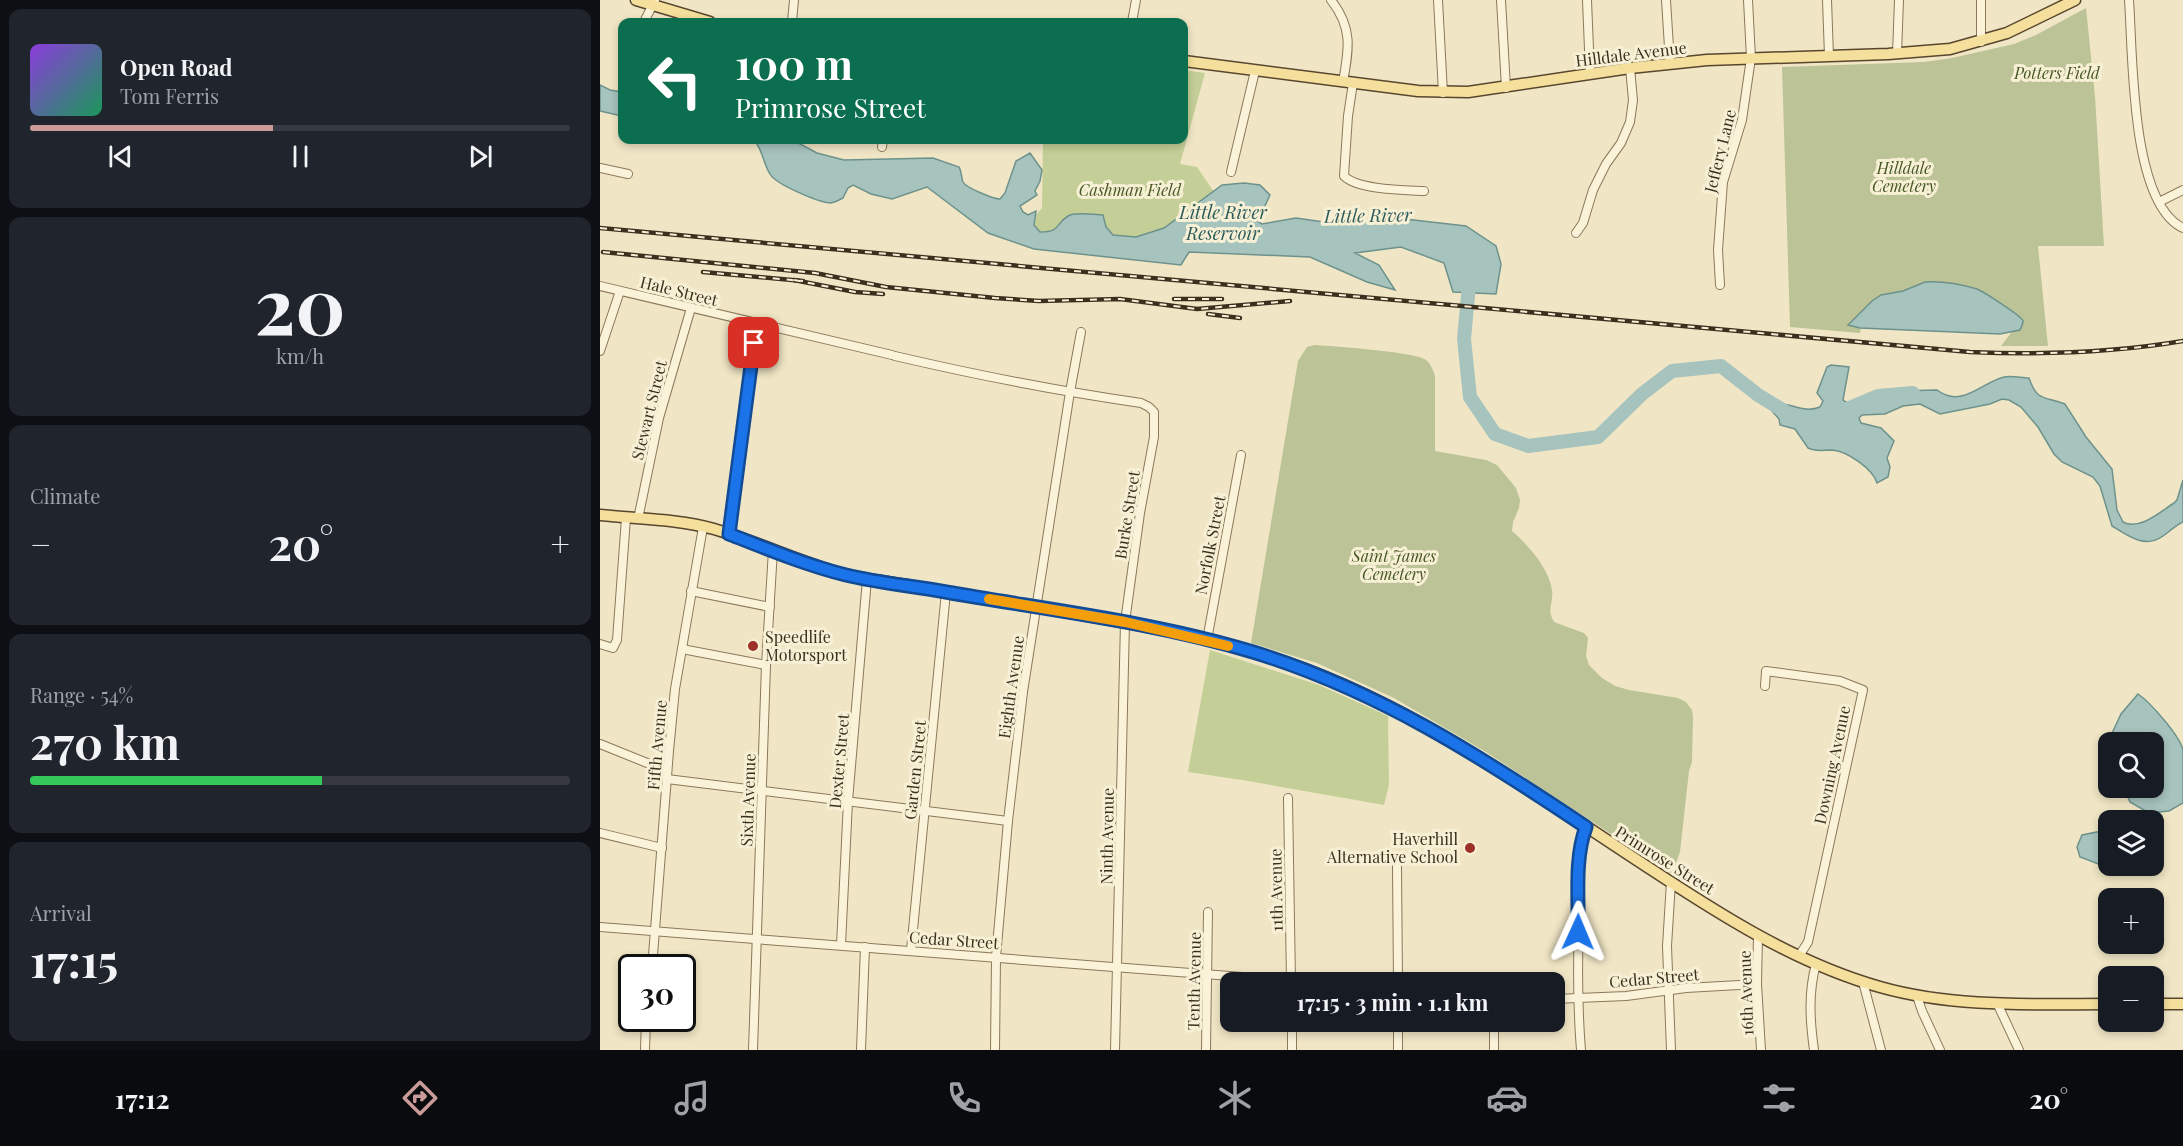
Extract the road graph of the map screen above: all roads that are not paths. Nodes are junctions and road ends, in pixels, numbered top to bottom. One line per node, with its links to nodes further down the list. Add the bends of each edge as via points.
1 (636, 0): 15 (main road)
2 (794, 0): 18 (street)
3 (1136, 0): 19 (street)
4 (1331, 0): 29 (street, via 1347,30)
5 (1438, 0): 31 (street)
6 (1502, 0): 30 (street)
7 (1587, 0): 28 (street)
8 (1666, 0): 25 (street)
9 (1748, 0): 23 (street, Jeffery Lane)
10 (1827, 0): 22 (street)
11 (1899, 0): 21 (street)
12 (1981, 0): 20 (street)
13 (2075, 0): 20 (main road, Hilldale Avenue)
14 (2129, 0): 37 (street, via 2137,123 2149,183)
15 (654, 2): 16 (street); 17 (main road)
16 (646, 18)
17 (690, 18)
18 (792, 18)
19 (1133, 18)
20 (1981, 42): 21 (main road, Hilldale Avenue)
21 (1897, 54): 22 (main road, Hilldale Avenue)
22 (1829, 56): 23 (main road, Hilldale Avenue)
23 (1750, 58): 25 (main road, Hilldale Avenue); 40 (street, Jeffery Lane, via 1742,120 1723,182 1718,250)
24 (1188, 62): 27 (main road, Hilldale Avenue)
25 (1670, 63): 26 (main road, Hilldale Avenue)
26 (1629, 68): 28 (main road, Hilldale Avenue); 39 (street, via 1633,100 1630,122 1601,172)
27 (1255, 71): 29 (main road, Hilldale Avenue); 33 (street)
28 (1590, 74): 30 (main road, Hilldale Avenue)
29 (1348, 83): 31 (main road, Hilldale Avenue); 36 (street, via 1344,176 1381,187)
30 (1506, 88): 31 (main road, Hilldale Avenue)
31 (1443, 93)
32 (600, 168): 34 (street)
33 (1232, 172)
34 (628, 174)
35 (2183, 190): 37 (street)
36 (1424, 191)
37 (2159, 202): 38 (street, via 2168,217)
38 (2183, 228)
39 (1576, 233)
40 (1720, 285)
41 (600, 286): 42 (street, Hale Street)
42 (620, 291): 43 (street, Hale Street); 46 (street)
43 (690, 308): 44 (street, Hale Street); 51 (street, Stewart Street)
44 (757, 324): 47 (street, Hale Street, via 977,375); 53 (street)
45 (1081, 332): 47 (street, Eighth Avenue)
46 (600, 351)
47 (1070, 392): 48 (street, Hale Street, via 1141,403); 59 (street, Eighth Avenue)
48 (1154, 412): 60 (street, Burke Street, via 1154,437)
49 (1241, 455): 61 (street, Norfolk Street)
50 (600, 515): 51 (main road, Primrose Street)
51 (632, 519): 52 (main road, Primrose Street); 62 (street, Stewart Street, via 617,640 613,648)
52 (703, 527): 53 (main road, Primrose Street); 56 (street, Fifth Avenue)
53 (729, 534): 54 (main road, Primrose Street)
54 (773, 550): 55 (main road, Primrose Street); 58 (street, Sixth Avenue)
55 (867, 579): 57 (main road, Primrose Street); 70 (street, Dexter Street)
56 (691, 591): 58 (street); 63 (street, Fifth Avenue)
57 (946, 592): 59 (main road, Primrose Street); 71 (street, Garden Street)
58 (770, 607): 64 (street, Sixth Avenue)
59 (1036, 607): 60 (main road, Primrose Street); 72 (street, Eighth Avenue)
60 (1125, 622): 61 (main road, Primrose Street); 90 (street, Ninth Avenue)
61 (1207, 640): 73 (main road, Primrose Street, via 1324,676 1396,709)
62 (600, 644)
63 (682, 650): 64 (street); 67 (street, Fifth Avenue)
64 (766, 665): 68 (street, Sixth Avenue)
65 (1765, 686): 87 (street, Downing Avenue, via 1766,671 1840,681 1863,690 1808,942)
66 (600, 744): 67 (street)
67 (667, 775): 68 (street); 75 (street, Fifth Avenue)
68 (762, 791): 70 (street); 82 (street, Sixth Avenue)
69 (1288, 798): 91 (street, 11th Avenue)
70 (848, 801): 71 (street); 83 (street, Dexter Street)
71 (925, 810): 72 (street); 85 (street, Garden Street)
72 (1008, 821): 88 (street, Eighth Avenue)
73 (1586, 827): 77 (main road, Primrose Street); 99 (street, via 1579,866)
74 (600, 833): 75 (street)
75 (662, 848): 80 (street, Fifth Avenue)
76 (1397, 866): 92 (street)
77 (1671, 882): 81 (main road, Primrose Street); 97 (street)
78 (1208, 912): 93 (street, Tenth Avenue)
79 (600, 927): 80 (street, Cedar Street)
80 (656, 931): 82 (street, Cedar Street); 86 (street, Fifth Avenue)
81 (1758, 936): 87 (main road, Primrose Street); 96 (street, 16th Avenue)
82 (756, 939): 83 (street, Cedar Street); 110 (street, Sixth Avenue)
83 (841, 945): 84 (street, Cedar Street)
84 (865, 947): 85 (street, Cedar Street); 111 (street)
85 (911, 950): 88 (street, Cedar Street)
86 (653, 954)
87 (1799, 956): 89 (main road, Primrose Street)
88 (996, 957): 90 (street, Cedar Street); 112 (street, Eighth Avenue)
89 (1816, 964): 95 (main road, Primrose Street); 121 (street, via 1810,986)
90 (1117, 967): 93 (street, Cedar Street); 113 (street, Ninth Avenue)
91 (1291, 972)
92 (1398, 972)
93 (1207, 975): 94 (street, Cedar Street); 114 (street, Tenth Avenue)
94 (1220, 976)
95 (1863, 982): 98 (main road, Primrose Street); 122 (street)
96 (1757, 984): 97 (street, Cedar Street); 120 (street, 16th Avenue)
97 (1668, 990): 99 (street, Cedar Street); 119 (street)
98 (1917, 996): 101 (main road, Primrose Street); 123 (street)
99 (1578, 998): 100 (street, Cedar Street); 118 (street)
100 (1565, 999)
101 (1996, 1003): 102 (main road, Primrose Street); 124 (street)
102 (2098, 1004)
103 (2164, 1004): 104 (main road)
104 (2183, 1004)
105 (646, 1032): 109 (street)
106 (1292, 1032): 115 (street)
107 (1398, 1032): 116 (street)
108 (1494, 1032): 117 (street)
109 (645, 1050)
110 (753, 1050)
111 (861, 1050)
112 (994, 1050)
113 (1115, 1050)
114 (1206, 1050)
115 (1292, 1050)
116 (1398, 1050)
117 (1494, 1050)
118 (1581, 1050)
119 (1671, 1050)
120 (1761, 1050)
121 (1814, 1050)
122 (1881, 1050)
123 (1940, 1050)
124 (2019, 1050)

